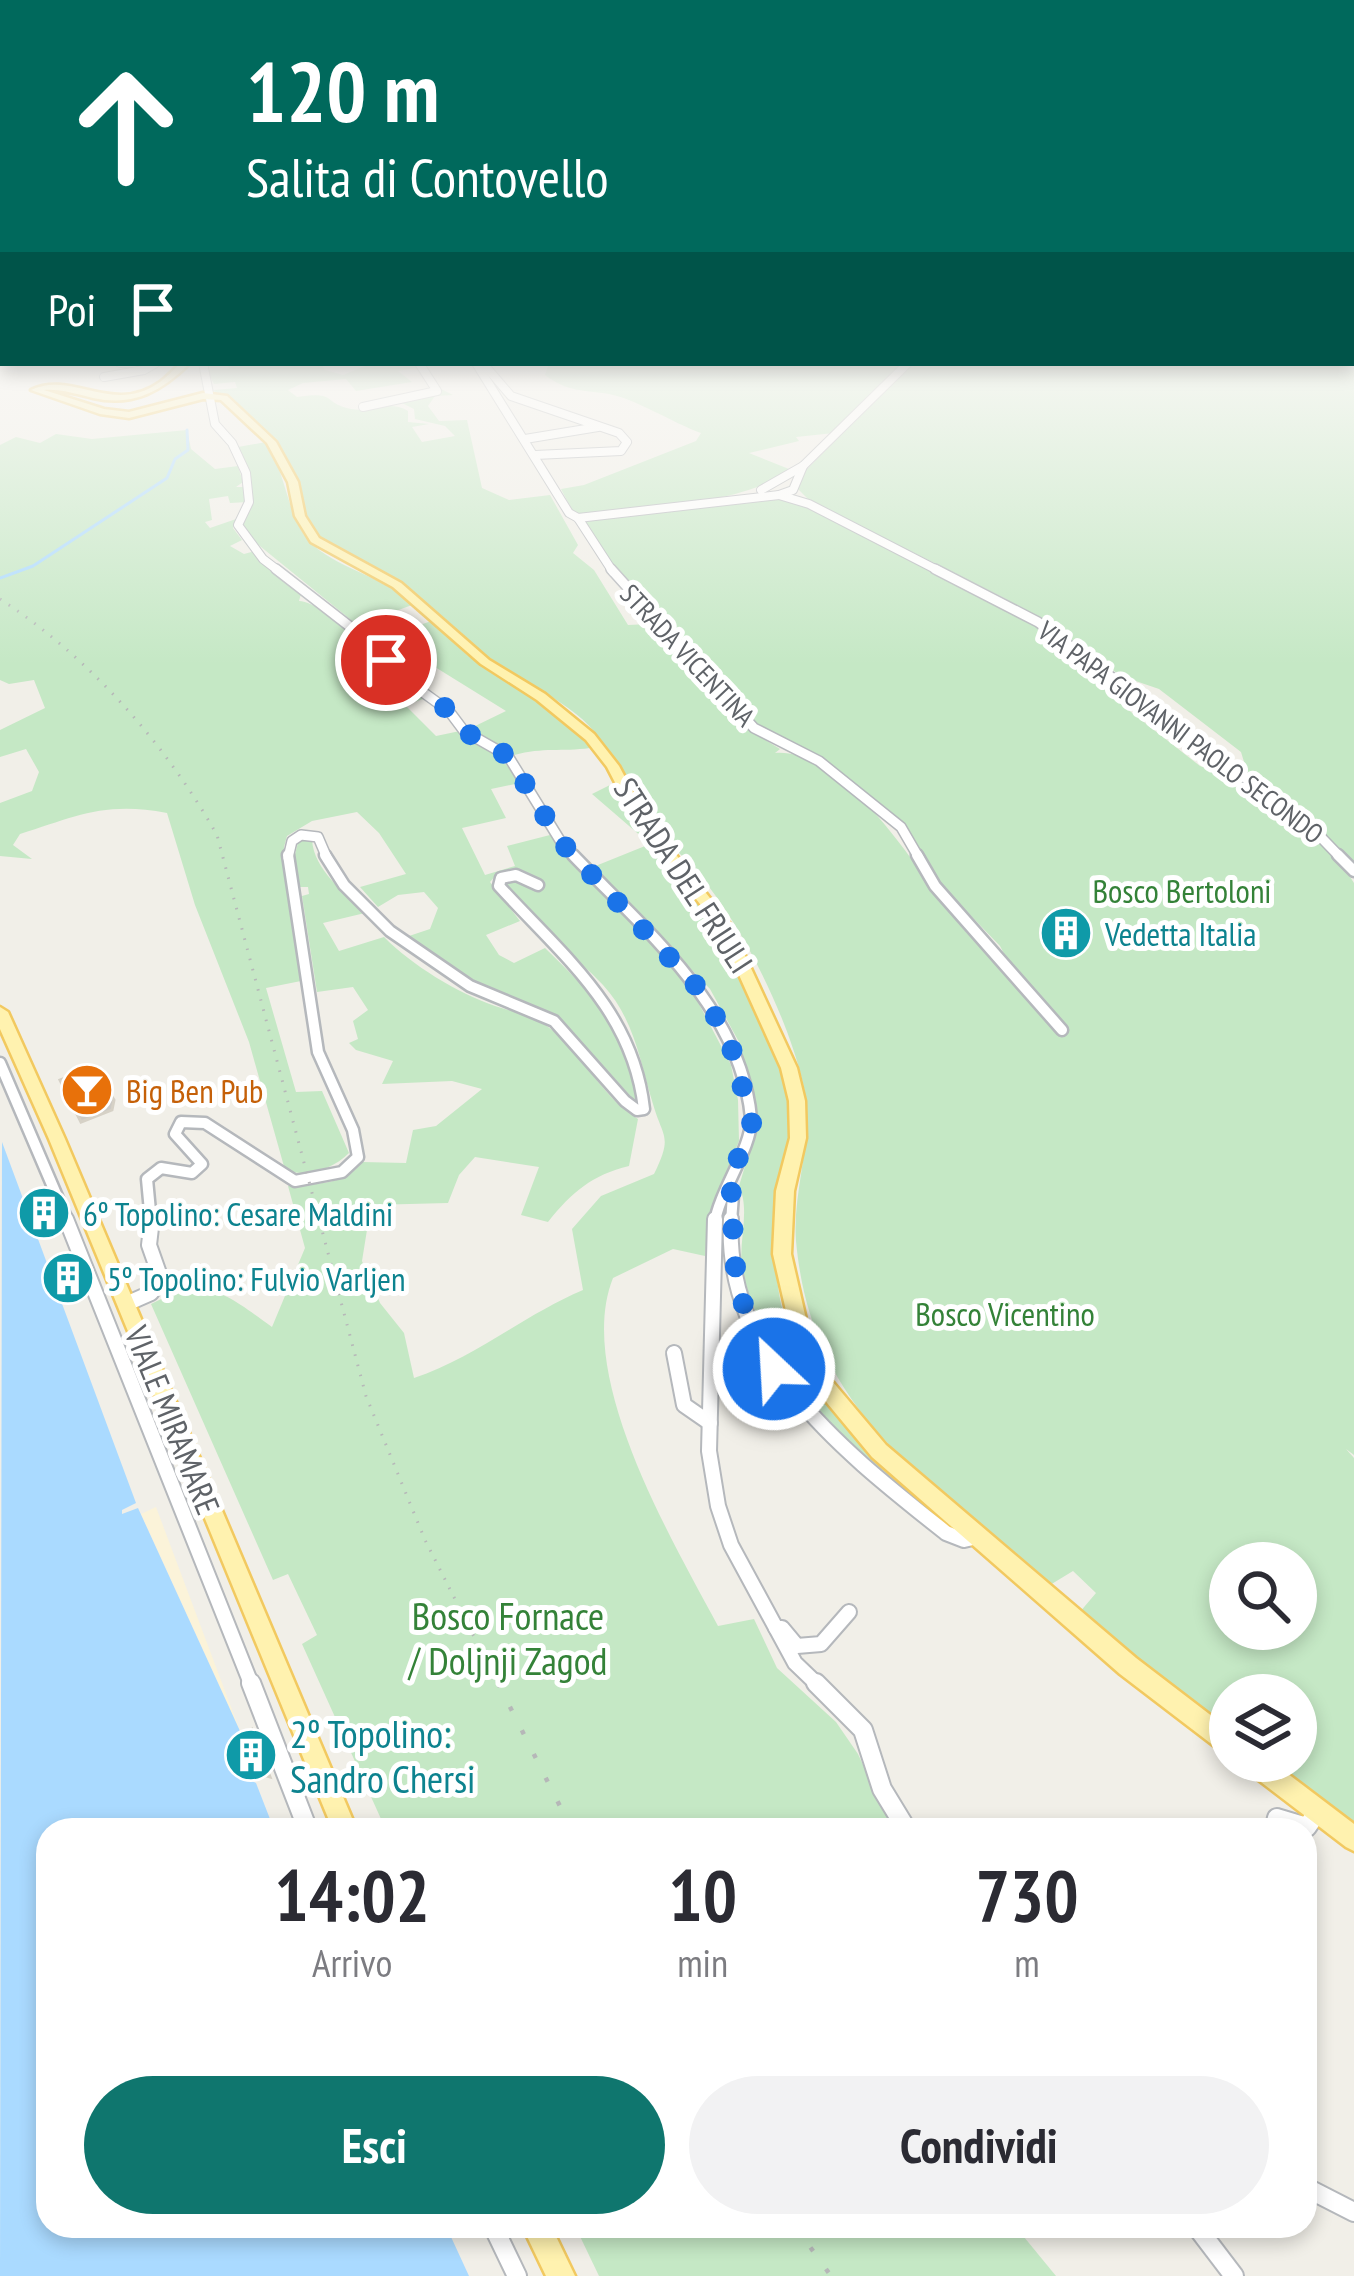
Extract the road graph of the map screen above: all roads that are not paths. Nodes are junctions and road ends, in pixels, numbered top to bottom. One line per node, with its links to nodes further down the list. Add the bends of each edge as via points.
1 (236, 452): 17 (street, via 249,502 239,532 464,731 508,756 561,842 702,992 730,1043 752,1122)
2 (276, 452): 21 (main road, STRADA DEL FRIULI, via 300,516 324,548 398,585 485,662 582,728 648,828 707,898 752,977 794,1084 798,1138 782,1254 809,1360 853,1424)
3 (533, 452): 6 (street, STRADA VICENTINA)
4 (615, 452): 6 (street)
5 (817, 452): 7 (street)
6 (535, 455): 11 (street, STRADA VICENTINA)
7 (803, 466): 8 (street); 9 (street)
8 (793, 490): 9 (street); 10 (street, VIA PAPA GIOVANNI PAOLO SECONDO)
9 (776, 491): 10 (street, VIA PAPA GIOVANNI PAOLO SECONDO); 11 (street)
10 (809, 504): 12 (street, VIA PAPA GIOVANNI PAOLO SECONDO, via 1062,638 1312,828)
11 (578, 518): 15 (street, STRADA VICENTINA, via 610,572 754,728 819,761 901,827 935,886)
12 (1354, 871)
13 (538, 885): 18 (street, via 509,875 499,886 623,1029 644,1109 623,1100 560,1024 469,985 405,944 332,869 318,837 295,837 288,856 316,1043 358,1157 342,1172 295,1181 205,1124 181,1122 175,1134 202,1164 192,1173 161,1168 147,1179 147,1233 161,1279)
14 (0, 1012): 18 (main road, VIALE MIRAMARE)
15 (1062, 1030)
16 (0, 1063): 27 (street)
17 (727, 1188): 20 (street, via 715,1216); 21 (street, STRADA DEL FRIULI, via 734,1195 733,1278 788,1391 946,1533)
18 (126, 1304): 28 (main road, VIALE MIRAMARE)
19 (674, 1353): 20 (street, via 680,1403)
20 (710, 1423): 23 (street, via 718,1506)
21 (977, 1537): 24 (main road, STRADA DEL FRIULI)
22 (849, 1612): 23 (street, via 820,1644 797,1646)
23 (775, 1628): 29 (street, via 809,1682 863,1730)
24 (1209, 1728)
25 (1280, 1782): 26 (main road)
26 (1318, 1811): 30 (street); 31 (main road)
27 (303, 1818)
28 (340, 1818)
29 (900, 1818)
30 (1313, 1818)
31 (1354, 1839)
32 (1317, 2193): 33 (street)
33 (1354, 2212)
34 (499, 2238): 37 (street)
35 (542, 2238): 38 (main road)
36 (1205, 2238): 39 (street)
37 (517, 2276)
38 (561, 2276)
39 (1234, 2276)

